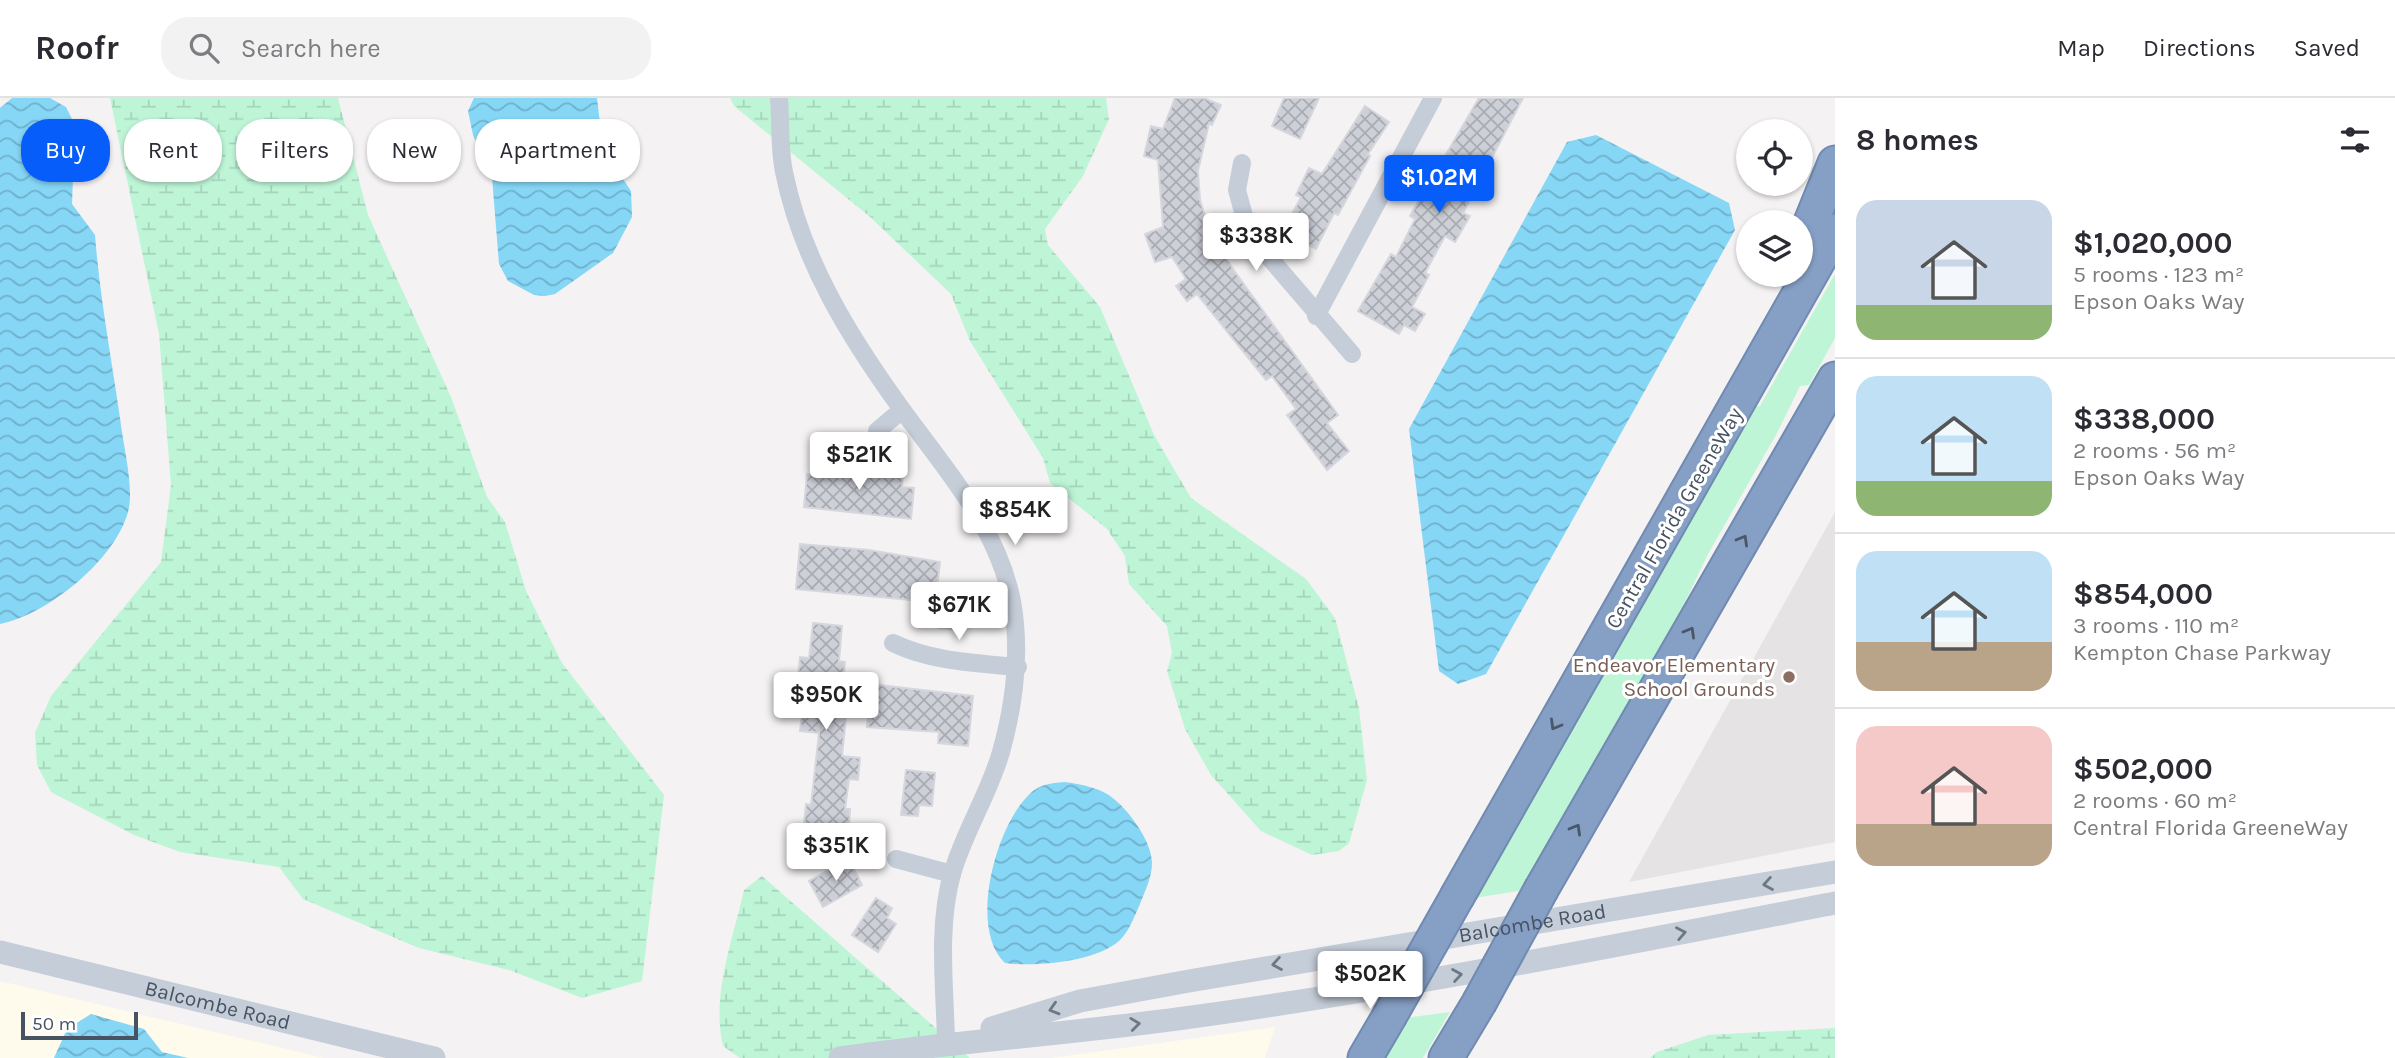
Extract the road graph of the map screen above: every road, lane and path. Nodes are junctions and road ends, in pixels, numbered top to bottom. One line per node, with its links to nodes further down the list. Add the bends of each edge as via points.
1 (779, 98): 11 (street, via 783,171 810,256 841,322)
2 (1433, 98): 8 (street)
3 (1242, 163): 8 (street, via 1237,190 1249,234)
4 (1835, 163): 5 (highway)
5 (1813, 217)
6 (1835, 231): 13 (highway, Central Florida GreeneWay)
7 (1784, 287): 13 (highway)
8 (1316, 316): 9 (street)
9 (1352, 354)
10 (1833, 386): 25 (highway, one-way to 10, bridge)
11 (902, 410): 12 (street); 15 (street, via 970,498 1003,569 1012,602)
12 (877, 431)
13 (1711, 454): 24 (highway, Central Florida GreeneWay, one-way to 24, bridge)
14 (893, 643): 15 (street, via 942,660)
15 (1018, 667): 18 (street, via 1000,753)
16 (896, 859): 18 (street)
17 (1835, 872): 21 (street, Balcombe Road, one-way to 21, via 1080,1001)
18 (952, 874): 21 (street, via 944,921)
19 (1835, 903): 21 (street, Balcombe Road, one-way to 19, via 1278,1004 1531,963)
20 (0, 952): 22 (street, Balcombe Road)
21 (946, 1042): 23 (street, Balcombe Road)
22 (434, 1058)
23 (840, 1058)
24 (1366, 1058)
25 (1446, 1058)

